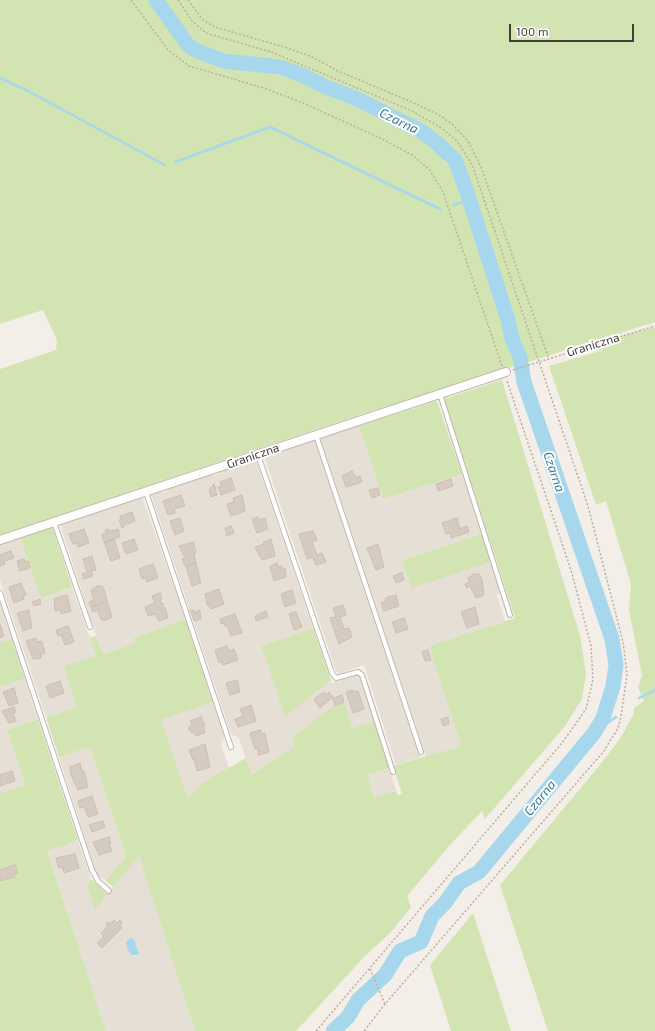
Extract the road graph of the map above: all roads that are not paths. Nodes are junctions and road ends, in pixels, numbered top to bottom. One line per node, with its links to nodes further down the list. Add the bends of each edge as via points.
1 (505, 372): 2 (street, Graniczna)
2 (440, 394): 3 (street, Graniczna); 9 (lane)
3 (316, 434): 4 (street, Graniczna); 12 (lane)
4 (258, 454): 5 (street, Graniczna); 13 (lane, via 332,673 336,678 358,672 362,675)
5 (146, 492): 6 (street, Graniczna); 11 (lane)
6 (54, 522): 7 (street, Graniczna); 10 (lane)
7 (0, 540)
8 (0, 593): 14 (lane, via 92,870 98,881)
9 (510, 615)
10 (90, 627)
11 (231, 747)
12 (421, 752)
13 (393, 772)
14 (110, 891)

